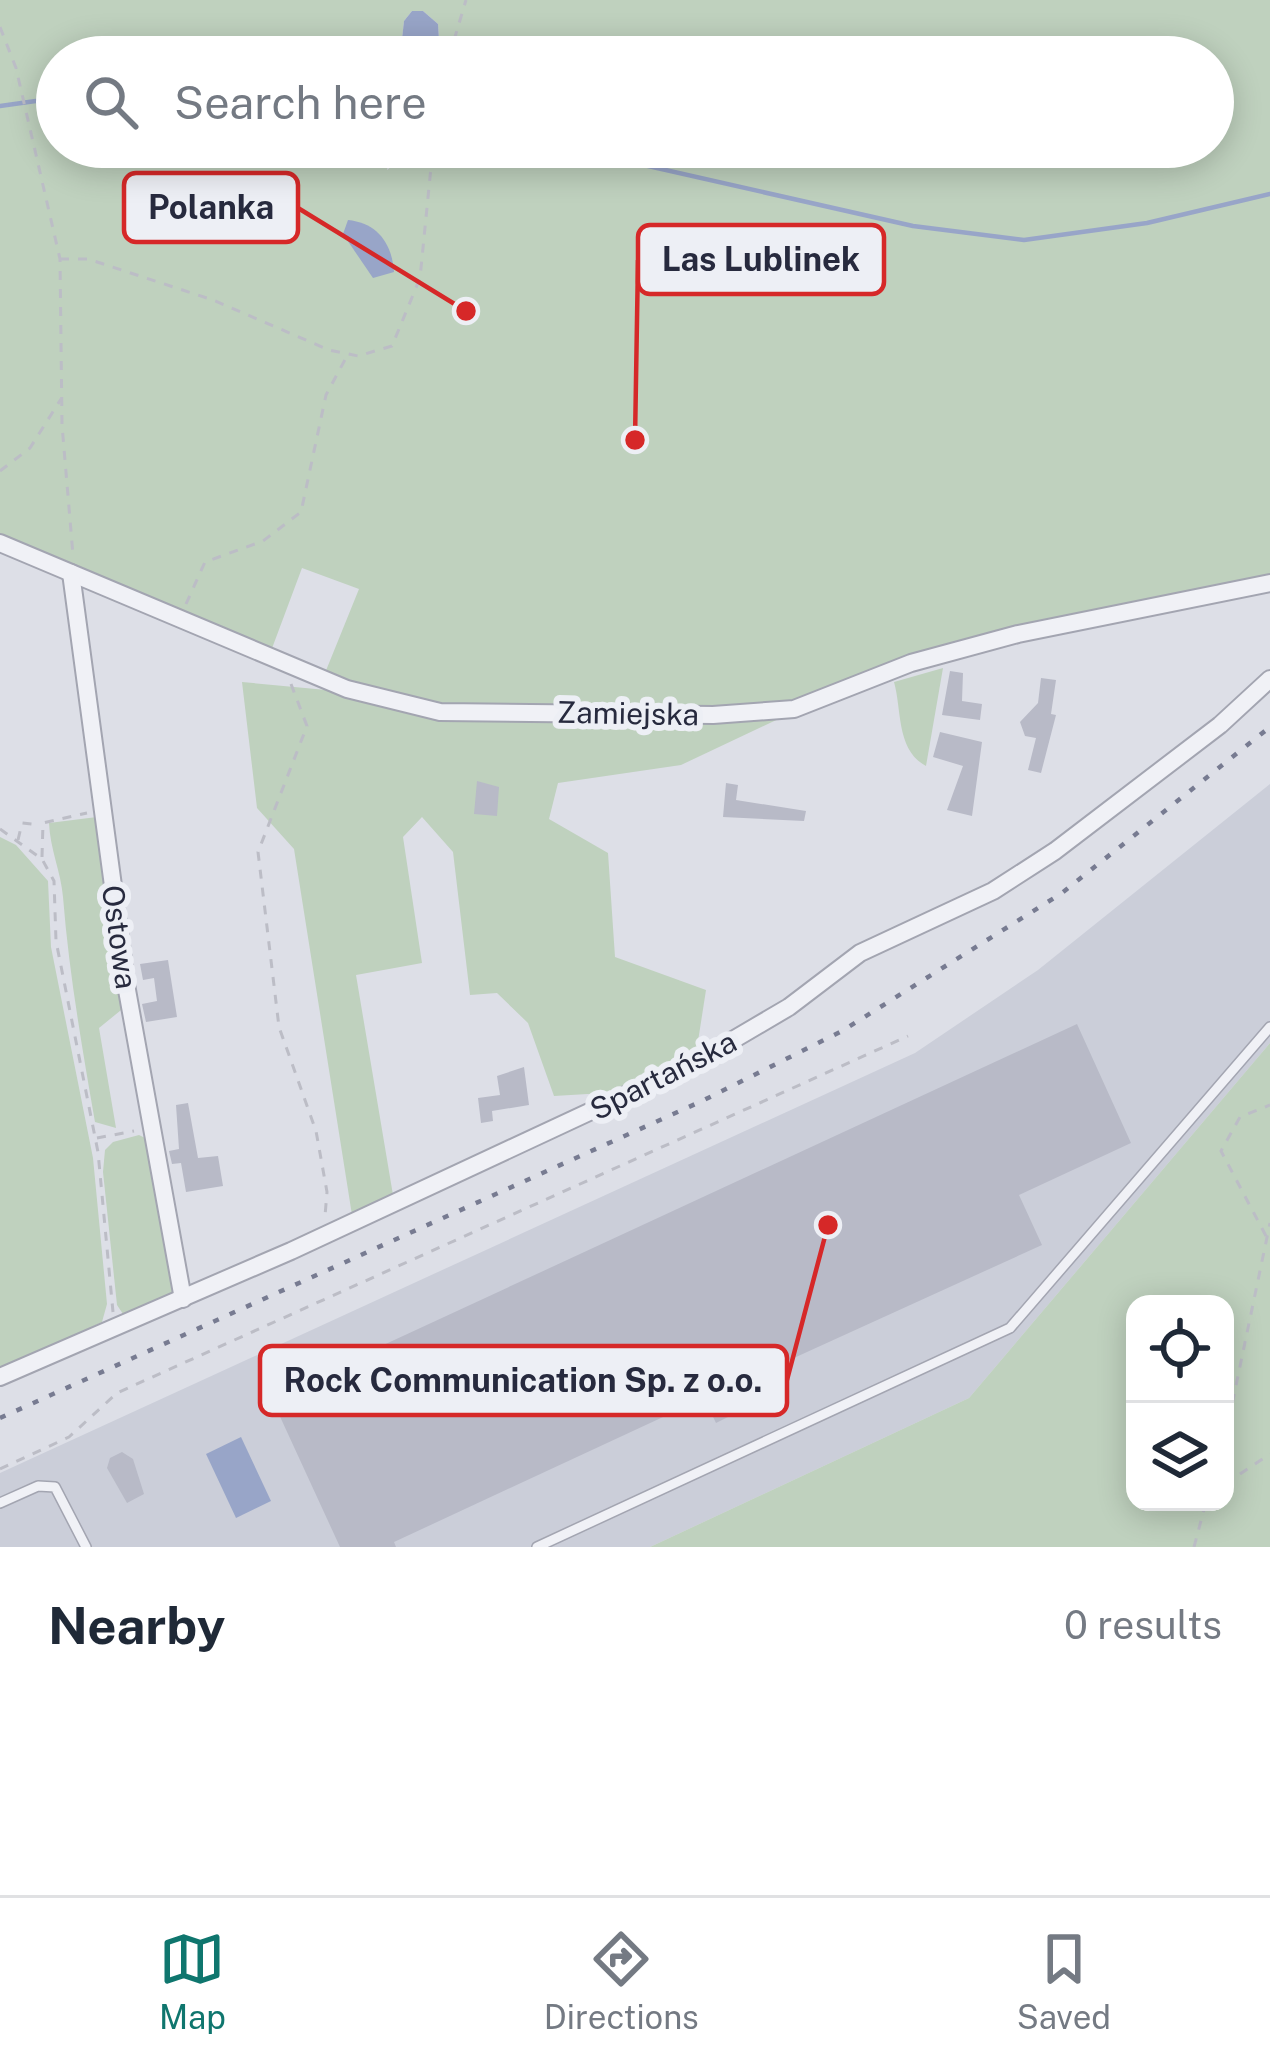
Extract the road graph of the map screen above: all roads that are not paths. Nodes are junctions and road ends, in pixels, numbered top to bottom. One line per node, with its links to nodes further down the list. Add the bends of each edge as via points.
1 (0, 543): 2 (street, Zamiejska)
2 (73, 574): 3 (street, Zamiejska, via 347,689 440,712 794,709 911,663 1018,634); 6 (street, Ostowa, via 102,811)
3 (1270, 583)
4 (1270, 679): 6 (street, Spartańska, via 1148,782 993,891 870,948 692,1064)
5 (1270, 1028): 10 (lane, via 1010,1328)
6 (183, 1299): 7 (street, Spartańska)
7 (0, 1377)
8 (0, 1503): 9 (lane, via 55,1486)
9 (86, 1547)
10 (537, 1547)

